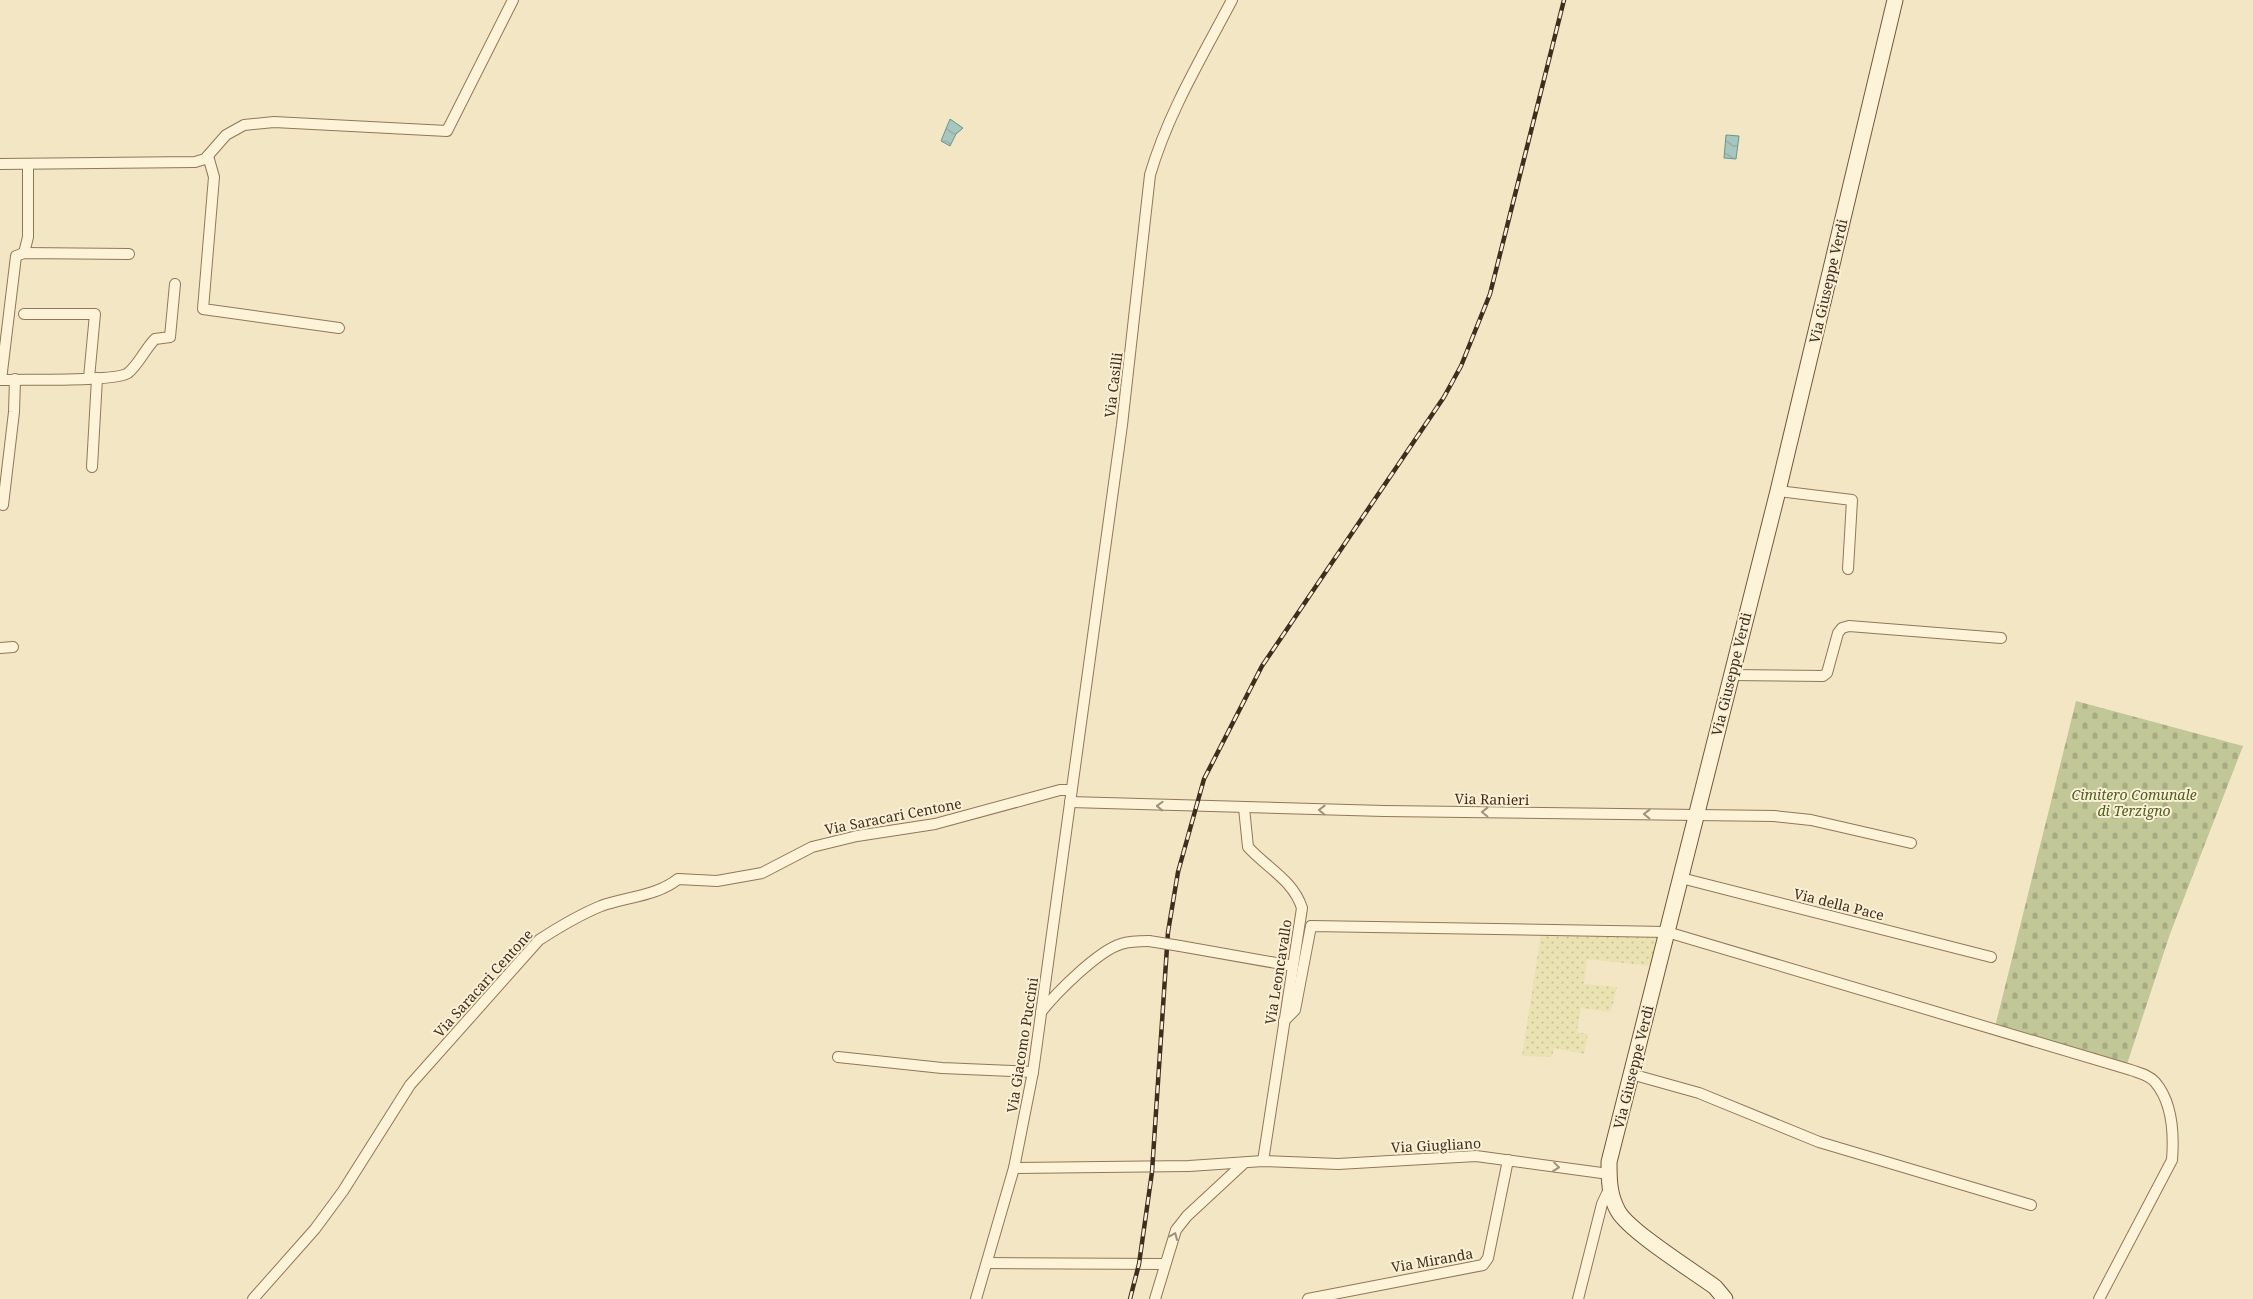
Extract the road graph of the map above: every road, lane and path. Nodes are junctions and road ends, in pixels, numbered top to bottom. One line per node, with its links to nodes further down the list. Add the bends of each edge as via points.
1 (513, 0): 4 (street, via 447,131 274,122 244,125 226,135)
2 (1232, 0): 23 (street, Via Casilli, via 1171,116 1150,174 1122,425)
3 (1895, 0): 16 (street, Via Giuseppe Verdi)
4 (208, 156): 6 (street, via 195,162); 11 (street, via 214,177 203,309)
5 (0, 164): 6 (street)
6 (28, 164): 7 (street, via 28,237)
7 (24, 253): 8 (street); 14 (street, via 16,256)
8 (129, 254)
9 (174, 284): 12 (street, via 170,337 155,339 127,374 116,378)
10 (24, 314): 12 (street, via 95,314)
11 (339, 328)
12 (93, 378): 13 (street); 15 (street)
13 (15, 379): 14 (street); 17 (street)
14 (0, 380)
15 (92, 467)
16 (1778, 491): 18 (street, via 1852,500); 22 (street, Via Giuseppe Verdi)
17 (3, 505)
18 (1848, 569)
19 (2001, 638): 22 (street, via 1850,626 1838,633 1824,676)
20 (13, 647): 21 (street)
21 (0, 648)
22 (1730, 675): 26 (street, Via Giuseppe Verdi)
23 (1072, 790): 24 (street, Via Giacomo Puccini); 45 (street, Via Saracari Centone, via 935,824 857,836 812,847 762,873 716,881 678,879 667,888 601,906 553,930 539,940 410,1085 343,1192)
24 (1070, 802): 25 (street, Via Ranieri, one-way to 24); 32 (street, Via Giacomo Puccini)
25 (1244, 808): 26 (street, Via Ranieri, one-way to 25); 31 (street, Via Leoncavallo, via 1248,847 1290,884 1302,908)
26 (1696, 815): 27 (street, Via Ranieri, via 1794,818); 28 (street, Via Giuseppe Verdi)
27 (1911, 843)
28 (1681, 878): 29 (street, Via Giuseppe Verdi); 30 (street, Via della Pace)
29 (1667, 932): 33 (street, via 1311,926 1295,1010); 36 (street, Via Giuseppe Verdi); 51 (street, via 2131,1070 2155,1082 2169,1111 2174,1136 2172,1160)
30 (1991, 957)
31 (1293, 966): 32 (street, bridge, via 1149,941 1120,944 1102,954); 33 (street, Via Leoncavallo)
32 (1041, 1012): 35 (street, Via Giacomo Puccini)
33 (1284, 1021): 38 (street, Via Leoncavallo)
34 (838, 1057): 35 (street, via 942,1068)
35 (1033, 1072): 40 (street, Via Giacomo Puccini)
36 (1631, 1074): 41 (street, Via Giuseppe Verdi, via 1609,1162); 42 (street, via 1699,1093 1819,1142)
37 (1508, 1160): 38 (street, Via Giugliano, via 1476,1156 1338,1164); 41 (street, Via Giugliano, one-way to 41); 48 (street, Via Miranda, via 1488,1258 1483,1265)
38 (1263, 1161): 39 (street, Via Giugliano)
39 (1243, 1164): 40 (street, Via Giugliano); 44 (street, one-way to 39, via 1182,1221)
40 (1014, 1168): 43 (street, Via Giacomo Puccini)
41 (1609, 1181): 49 (street); 50 (street, Via Giuseppe Verdi, via 1612,1198 1626,1222 1715,1287)
42 (2031, 1205)
43 (987, 1263): 44 (street); 46 (street, Via Giacomo Puccini)
44 (1165, 1264): 47 (street)
45 (253, 1299)
46 (976, 1299)
47 (1155, 1299)
48 (1308, 1299)
49 (1578, 1299)
50 (1725, 1299)
51 (2098, 1299)

